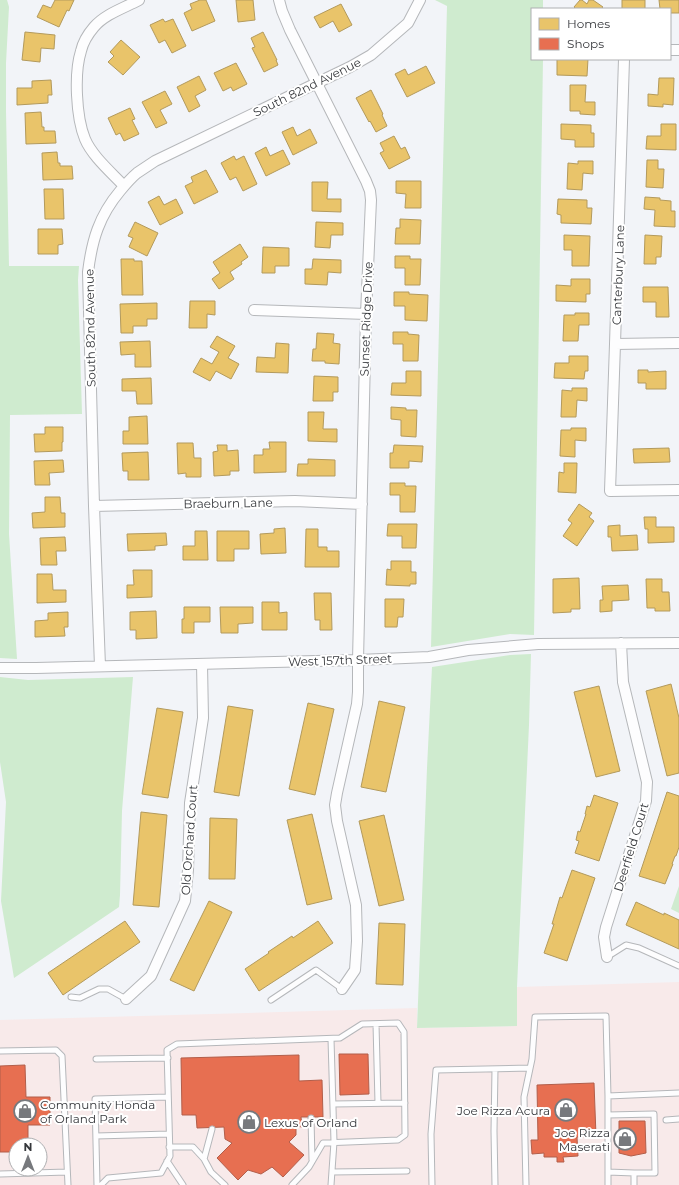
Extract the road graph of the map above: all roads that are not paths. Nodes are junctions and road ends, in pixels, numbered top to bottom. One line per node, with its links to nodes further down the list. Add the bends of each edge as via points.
1 (139, 0): 6 (street, via 95,25 80,51 78,66 78,105 85,139 102,163)
2 (279, 0): 5 (street, Sunset Ridge Drive)
3 (420, 0): 5 (street, South 82nd Avenue, via 408,23 371,54)
4 (624, 60): 10 (street, Canterbury Lane)
5 (317, 82): 6 (street, South 82nd Avenue, via 155,161); 8 (street, Sunset Ridge Drive, via 370,191)
6 (124, 186): 13 (street, South 82nd Avenue, via 106,210 97,228 88,272)
7 (254, 310): 8 (street)
8 (366, 314): 12 (street, Sunset Ridge Drive)
9 (679, 343): 10 (street)
10 (616, 344): 11 (street, Canterbury Lane, via 610,491)
11 (679, 490)
12 (362, 504): 13 (street, Braeburn Lane, via 295,501); 16 (street, Sunset Ridge Drive)
13 (94, 506): 18 (street, South 82nd Avenue)
14 (679, 642): 15 (street, West 157th Street)
15 (621, 643): 16 (street, West 157th Street, via 538,644 468,650 429,657); 20 (street, Deerfield Court, via 623,682 647,782 646,801 606,927 604,937)
16 (358, 660): 17 (street, West 157th Street); 22 (street, Sunset Ridge Drive, via 357,704 335,805 356,905 357,941 354,970)
17 (202, 664): 18 (street, West 157th Street); 24 (street, Old Orchard Court, via 203,718 190,803 185,901 151,976)
18 (100, 666): 19 (street, West 157th Street)
19 (0, 668)
20 (607, 957): 21 (lane, via 626,945)
21 (679, 966)
22 (342, 989): 25 (lane, via 316,970)
23 (71, 997): 24 (lane, via 80,998 98,989 108,989)
24 (126, 999)
25 (271, 1000)
26 (376, 1024): 27 (lane, via 362,1024 340,1038); 36 (lane); 37 (lane, via 398,1023 404,1032)
27 (331, 1039): 29 (lane, via 177,1044 167,1050); 38 (lane)
28 (0, 1051): 52 (lane, via 56,1050 62,1056)
29 (168, 1058): 30 (lane); 35 (lane)
30 (96, 1059)
31 (530, 1068): 32 (lane); 34 (lane, via 535,1017 606,1016); 66 (lane, via 524,1097)
32 (495, 1069): 64 (lane, via 436,1070 431,1134); 65 (lane)
33 (679, 1093): 34 (lane)
34 (608, 1096): 39 (lane)
35 (168, 1097): 44 (lane); 45 (lane, via 95,1099)
36 (378, 1103): 37 (lane); 38 (lane)
37 (405, 1103): 46 (lane, via 405,1136 398,1140)
38 (333, 1104): 46 (lane)
39 (608, 1116): 54 (lane); 55 (lane, via 654,1114 655,1173)
40 (311, 1118): 49 (lane)
41 (679, 1119): 42 (lane)
42 (666, 1120)
43 (212, 1129): 48 (lane)
44 (169, 1134): 45 (lane); 47 (lane)
45 (96, 1136): 58 (lane)
46 (334, 1142): 49 (lane, via 323,1143); 53 (lane)
47 (169, 1147): 48 (lane, via 193,1147); 50 (lane, via 170,1156)
48 (204, 1159): 61 (lane, via 211,1172)
49 (312, 1160): 62 (lane, via 309,1167)
50 (167, 1161): 59 (lane, via 161,1173 108,1178); 60 (lane)
51 (407, 1171): 53 (lane)
52 (67, 1172): 56 (lane); 57 (lane)
53 (332, 1172): 63 (lane)
54 (608, 1172): 55 (lane); 67 (lane)
55 (634, 1173): 68 (lane)
56 (0, 1174)
57 (68, 1185)
58 (97, 1185)
59 (101, 1185)
60 (183, 1185)
61 (225, 1185)
62 (292, 1185)
63 (331, 1185)
64 (432, 1185)
65 (494, 1185)
66 (526, 1185)
67 (608, 1185)
68 (634, 1185)

